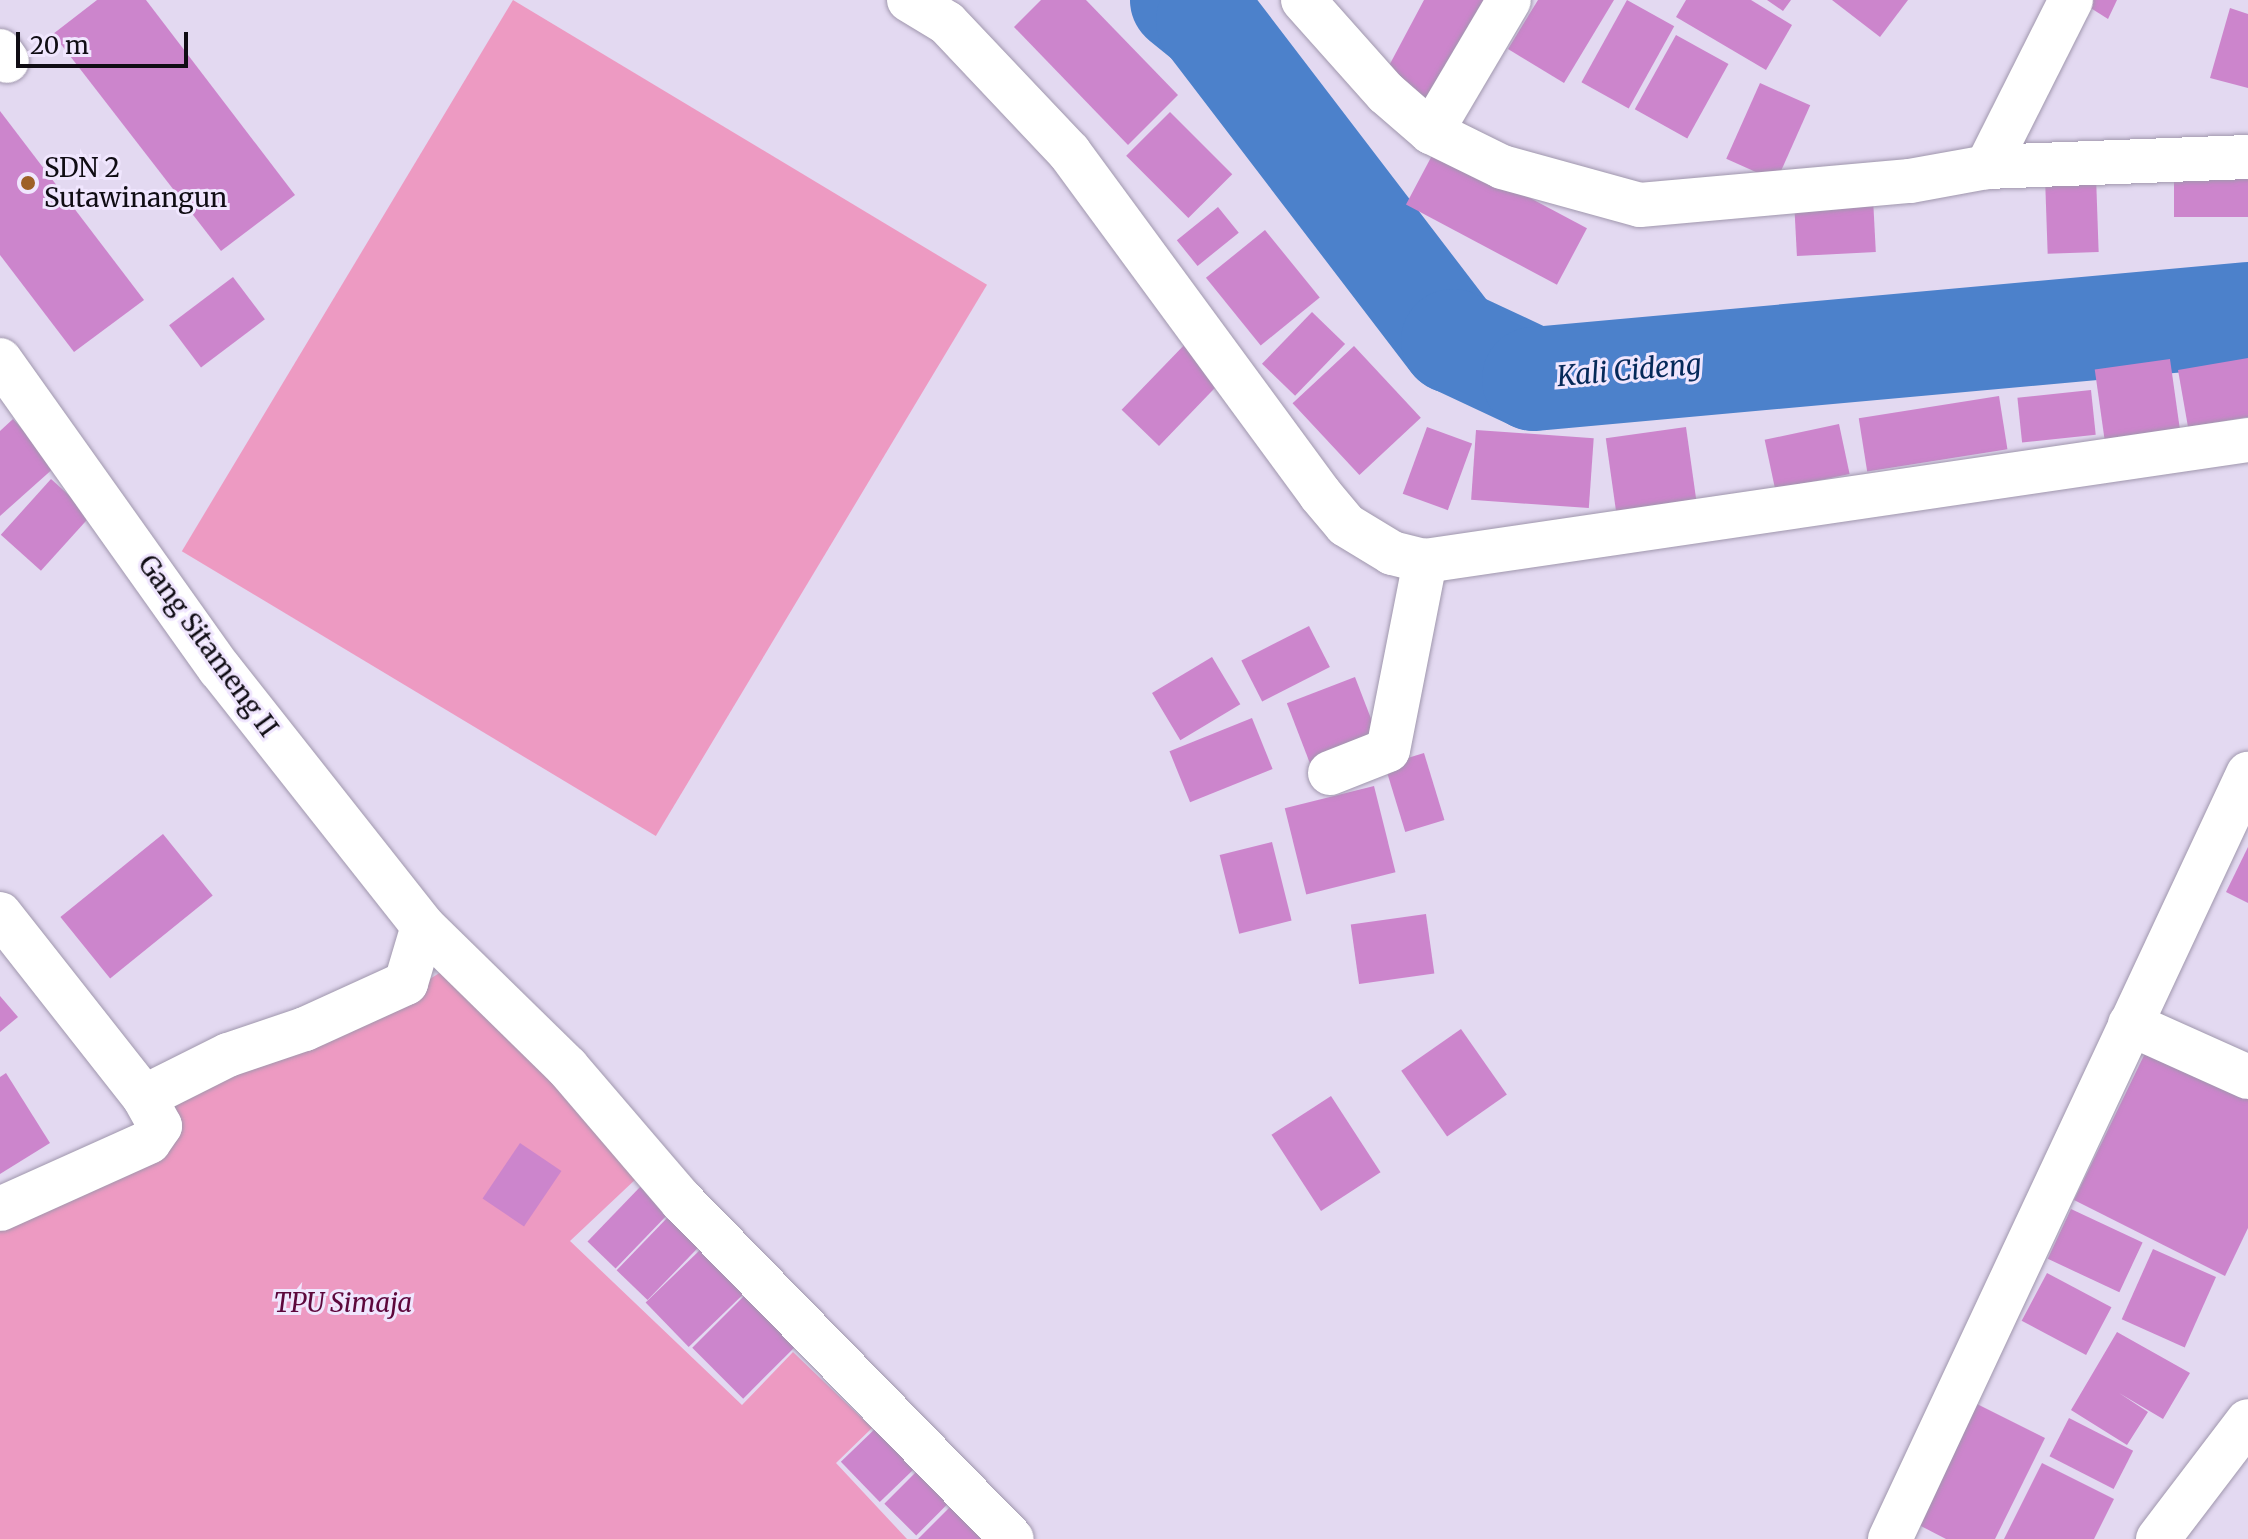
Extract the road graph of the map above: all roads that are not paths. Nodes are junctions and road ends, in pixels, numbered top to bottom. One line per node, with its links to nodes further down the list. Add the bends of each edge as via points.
1 (909, 0): 10 (street, via 947,23 1069,152 1346,525 1392,553)
2 (1303, 0): 5 (street, via 1386,93)
3 (1509, 0): 5 (street)
4 (2071, 0): 7 (street)
5 (1431, 132): 7 (street, via 1502,167 1640,205 1910,181)
6 (2248, 157): 7 (street)
7 (1987, 167)
8 (0, 360): 14 (street, Gang Sitameng II, via 220,669)
9 (2248, 440): 10 (street)
10 (1425, 561): 11 (street, via 1388,750)
11 (1330, 773)
12 (2248, 774): 15 (street)
13 (0, 914): 17 (street)
14 (423, 926): 17 (street, via 406,983 305,1029 228,1055); 20 (street, Gang Sitameng II, via 567,1067 682,1201)
15 (2130, 1024): 16 (street); 21 (street)
16 (2248, 1077)
17 (152, 1111): 18 (street, via 149,1142)
18 (0, 1209)
19 (2248, 1421): 22 (street)
20 (1012, 1539)
21 (1890, 1539)
22 (2158, 1539)

